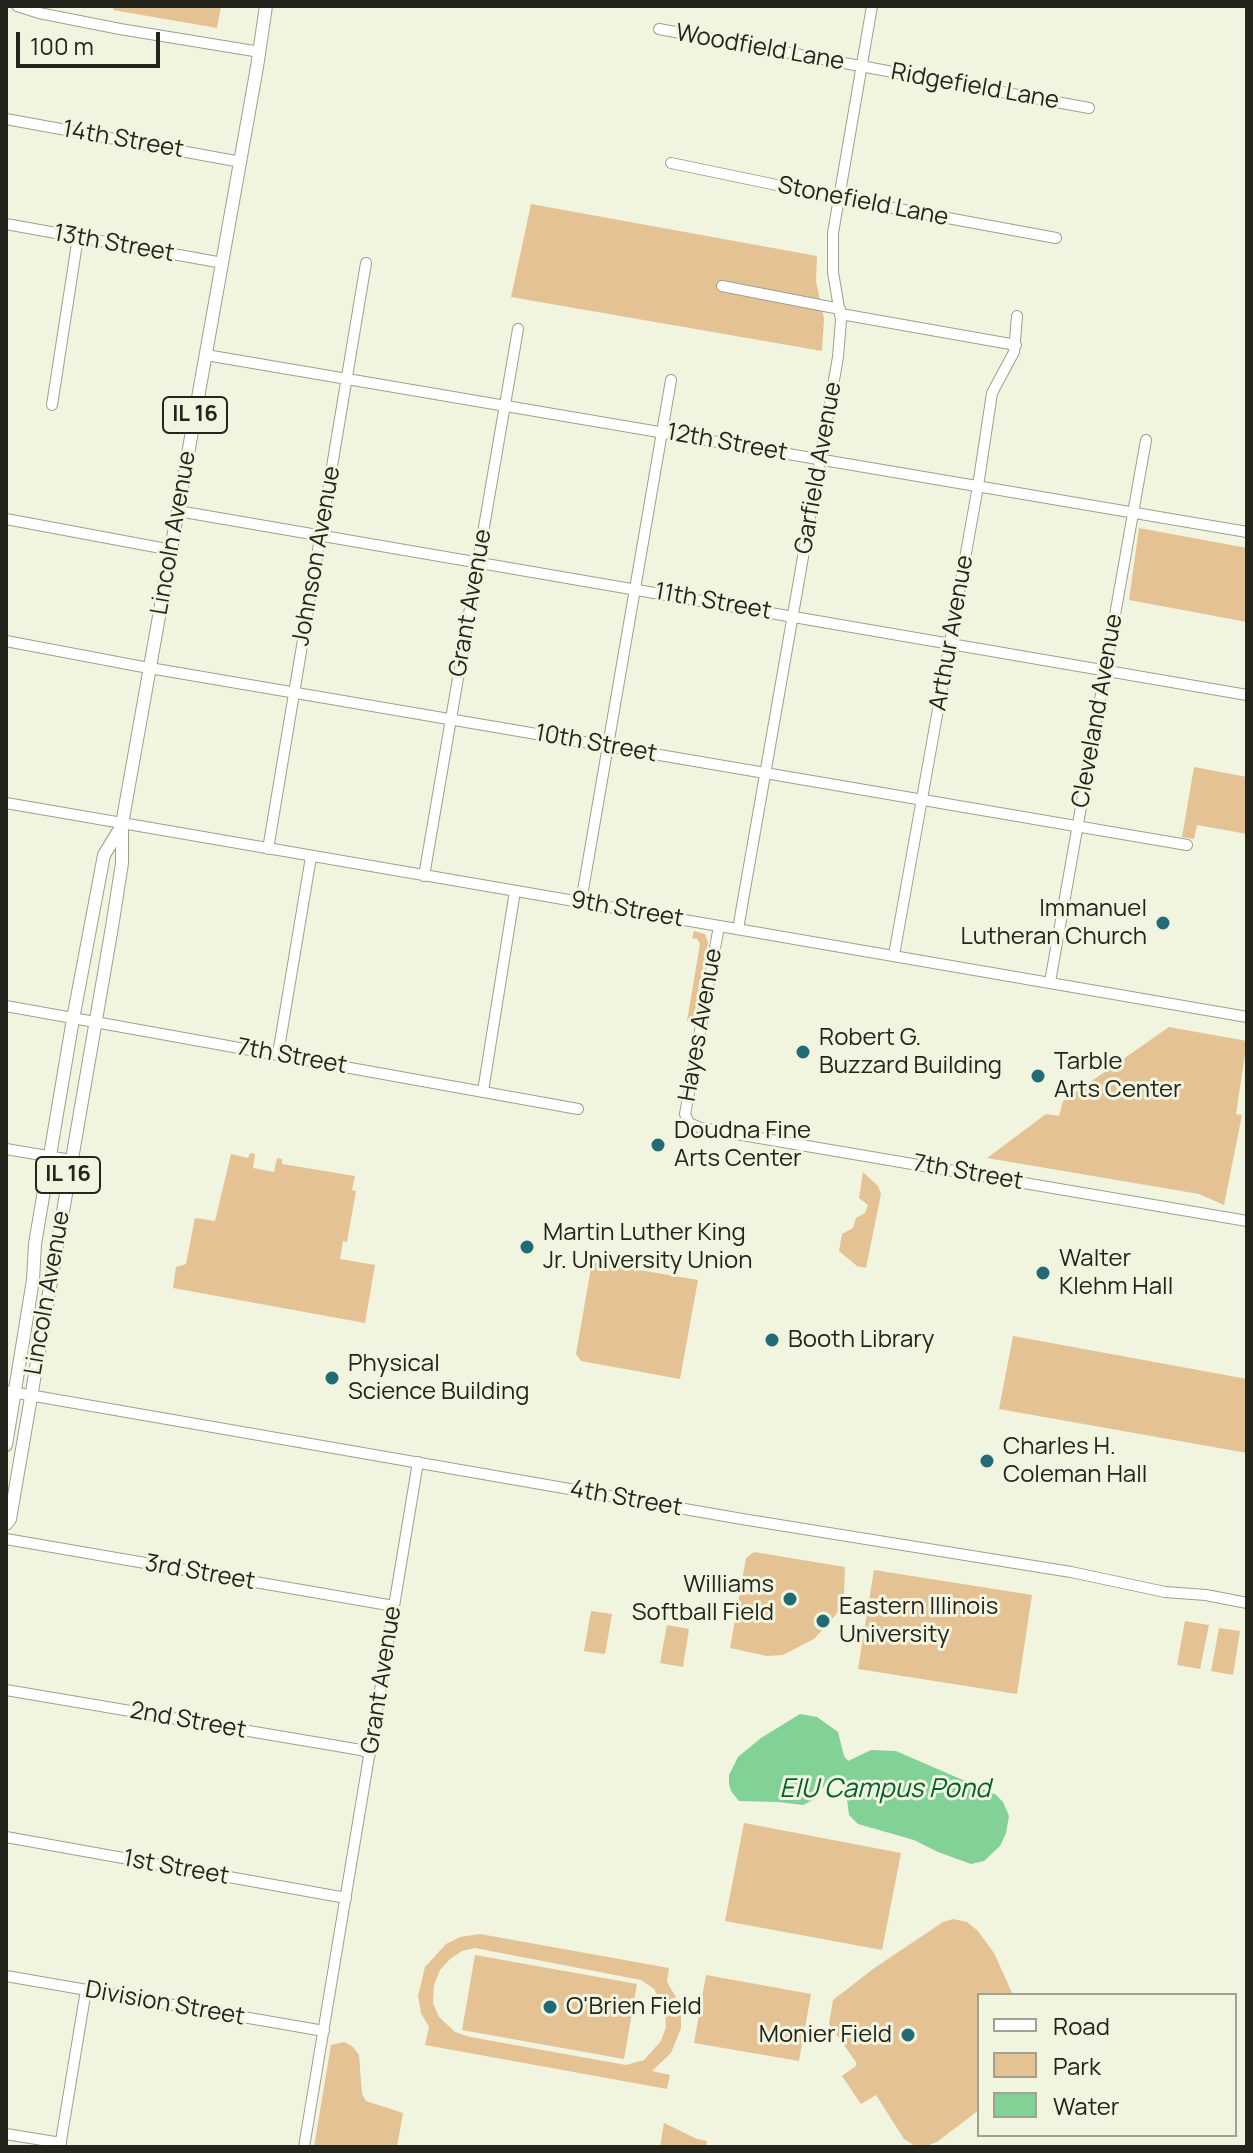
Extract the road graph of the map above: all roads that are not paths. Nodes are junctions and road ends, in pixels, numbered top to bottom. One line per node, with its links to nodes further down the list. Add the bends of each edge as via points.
1 (17, 6): 5 (street)
2 (266, 6): 5 (main road, Lincoln Avenue / IL 16)
3 (872, 6): 6 (street, Garfield Avenue)
4 (659, 29): 6 (street, Woodfield Lane)
5 (260, 52): 9 (main road, Lincoln Avenue / IL 16)
6 (861, 66): 7 (street, Ridgefield Lane); 11 (street, Garfield Avenue)
7 (1089, 108)
8 (6, 119): 9 (street, 14th Street)
9 (241, 162): 15 (main road, Lincoln Avenue / IL 16)
10 (671, 163): 11 (street, Stonefield Lane)
11 (839, 198): 14 (street, Stonefield Lane); 18 (street, Garfield Avenue, via 832,252)
12 (6, 224): 13 (street, 13th Street)
13 (78, 237): 15 (street, 13th Street); 25 (street)
14 (1056, 238)
15 (223, 263): 22 (main road, Lincoln Avenue / IL 16)
16 (366, 263): 23 (street, Johnson Avenue)
17 (722, 286): 18 (street)
18 (840, 311): 21 (street); 29 (street, Garfield Avenue, via 841,340)
19 (1017, 316): 21 (street, Arthur Avenue)
20 (518, 329): 26 (street, Grant Avenue)
21 (1016, 345): 30 (street, Arthur Avenue, via 992,393)
22 (206, 355): 23 (street, 12th Street); 31 (main road, Lincoln Avenue / IL 16)
23 (347, 379): 26 (street, 12th Street); 35 (street, Johnson Avenue)
24 (671, 380): 27 (street)
25 (52, 405)
26 (505, 405): 27 (street, 12th Street); 37 (street, Grant Avenue)
27 (663, 432): 29 (street, 12th Street); 38 (street)
28 (1146, 440): 32 (street, Cleveland Avenue)
29 (820, 459): 30 (street, 12th Street); 39 (street, Garfield Avenue)
30 (978, 486): 32 (street, 12th Street); 41 (street, Arthur Avenue)
31 (178, 511): 35 (street, 11th Street); 36 (main road, Lincoln Avenue / IL 16)
32 (1133, 514): 34 (street, 12th Street); 43 (street, Cleveland Avenue)
33 (6, 519): 36 (street)
34 (1247, 532)
35 (320, 535): 37 (street, 11th Street); 44 (street, Johnson Avenue)
36 (172, 550): 42 (main road, Lincoln Avenue / IL 16)
37 (478, 562): 38 (street, 11th Street); 46 (street, Grant Avenue)
38 (635, 589): 39 (street, 11th Street); 47 (street)
39 (793, 616): 41 (street, 11th Street); 48 (street, Garfield Avenue)
40 (6, 641): 42 (street, 10th Street)
41 (951, 643): 43 (street, 11th Street); 49 (street, Arthur Avenue)
42 (150, 668): 44 (street, 10th Street); 51 (main road, Lincoln Avenue / IL 16)
43 (1107, 669): 45 (street, 11th Street); 52 (street, Cleveland Avenue)
44 (294, 692): 46 (street, 10th Street); 54 (street, Johnson Avenue)
45 (1247, 695)
46 (451, 719): 47 (street, 10th Street); 56 (street, Grant Avenue)
47 (608, 746): 48 (street, 10th Street); 58 (street)
48 (765, 772): 49 (street, 10th Street); 60 (street, Garfield Avenue)
49 (923, 799): 52 (street, 10th Street); 61 (street, Arthur Avenue)
50 (6, 803): 51 (street, 9th Street)
51 (122, 824): 54 (street, 9th Street); 65 (main road, Lincoln Avenue / IL 16, via 104,855); 66 (main road, Lincoln Avenue / IL 16, via 122,863)
52 (1077, 826): 53 (street, 10th Street); 62 (street, Cleveland Avenue)
53 (1187, 845)
54 (268, 849): 55 (street, 9th Street)
55 (311, 857): 56 (street, 9th Street); 67 (street)
56 (424, 876): 57 (street, 9th Street)
57 (515, 891): 58 (street, 9th Street); 68 (street)
58 (581, 902): 59 (street, 9th Street)
59 (719, 926): 60 (street, 9th Street); 70 (street, Hayes Avenue, via 685,1114)
60 (738, 929): 61 (street, 9th Street)
61 (894, 955): 62 (street, 9th Street)
62 (1050, 982): 64 (street, 9th Street)
63 (6, 1006): 65 (street, 7th Street)
64 (1247, 1017)
65 (73, 1019): 66 (street, 7th Street); 72 (main road, Lincoln Avenue / IL 16)
66 (95, 1022): 67 (street, 7th Street); 73 (main road, Lincoln Avenue / IL 16)
67 (278, 1054): 68 (street, 7th Street)
68 (483, 1091): 69 (street, 7th Street)
69 (578, 1109)
70 (689, 1123): 74 (street, 7th Street)
71 (6, 1149): 72 (street)
72 (49, 1156): 73 (street); 75 (main road, Lincoln Avenue / IL 16, via 33,1280)
73 (71, 1160): 76 (main road, Lincoln Avenue / IL 16)
74 (1247, 1221)
75 (10, 1392): 76 (street, 4th Street); 77 (main road, Lincoln Avenue / IL 16)
76 (31, 1395): 78 (street, 4th Street); 79 (main road, Lincoln Avenue / IL 16)
77 (6, 1445)
78 (418, 1462): 81 (street, 4th Street); 82 (street, Grant Avenue)
79 (6, 1524)
80 (6, 1539): 82 (street, 3rd Street)
81 (1247, 1603)
82 (394, 1606): 84 (street, Grant Avenue)
83 (6, 1690): 84 (street, 2nd Street)
84 (370, 1754): 86 (street, Grant Avenue)
85 (6, 1837): 86 (street, 1st Street)
86 (346, 1898): 89 (street, Grant Avenue)
87 (6, 1976): 88 (street, Division Street)
88 (86, 1990): 89 (street, Division Street); 91 (street)
89 (324, 2031): 92 (street, Grant Avenue)
90 (6, 2134): 91 (street)
91 (60, 2145)
92 (304, 2147)

